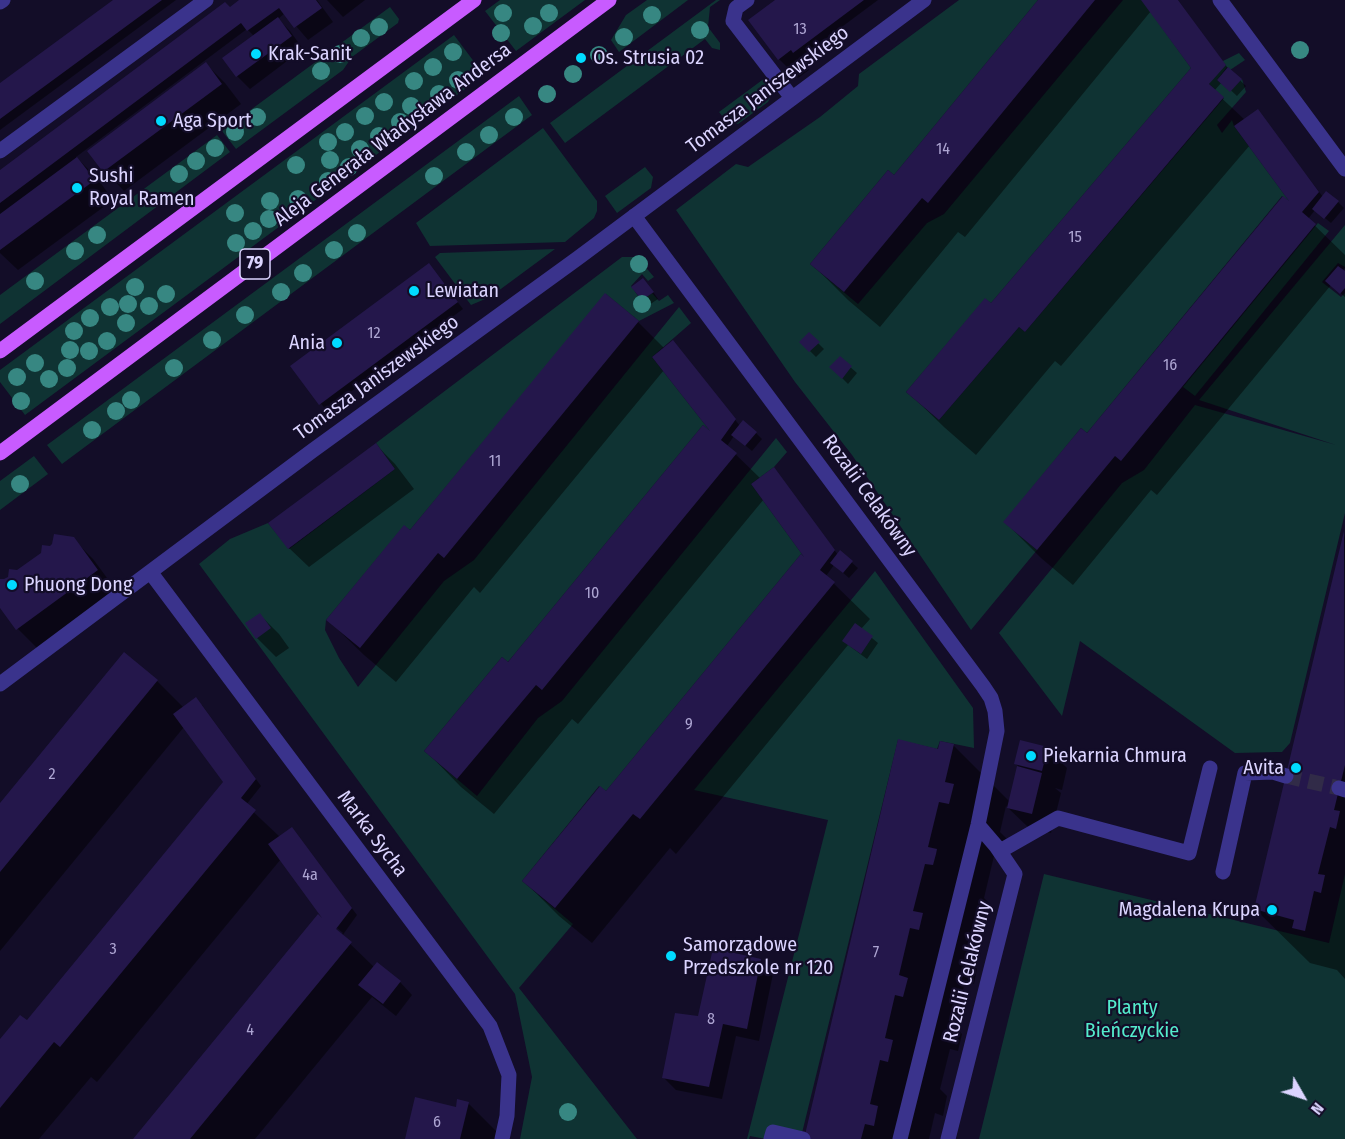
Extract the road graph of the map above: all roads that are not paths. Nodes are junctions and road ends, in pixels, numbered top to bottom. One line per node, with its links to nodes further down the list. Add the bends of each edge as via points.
1 (206, 0): 8 (street)
2 (474, 0): 11 (main road)
3 (609, 0): 12 (main road, Aleja Generała Władysława Andersa / 79)
4 (747, 0): 7 (street, via 736,8 733,21)
5 (924, 0): 7 (street, Tomasza Janiszewskiego)
6 (1220, 0): 9 (street)
7 (792, 98): 10 (street, Tomasza Janiszewskiego)
8 (0, 151)
9 (1345, 169)
10 (634, 216): 13 (street, Tomasza Janiszewskiego); 17 (street, Rozalii Celakówny, via 991,698 997,731)
11 (0, 351)
12 (0, 453)
13 (151, 573): 14 (street, Tomasza Janiszewskiego); 20 (street, Marka Sycha, via 490,1026 509,1075)
14 (0, 684)
15 (1210, 768): 18 (street, via 1189,853 1058,818)
16 (1286, 776): 19 (street, via 1273,772 1245,773)
17 (978, 825): 18 (street, Rozalii Celakówny); 23 (street, Rozalii Celakówny)
18 (1000, 851): 24 (street, Rozalii Celakówny, via 1015,874)
19 (1223, 872)
20 (502, 1139)
21 (771, 1139): 22 (street, via 773,1132)
22 (803, 1139)
23 (900, 1139)
24 (948, 1139)

